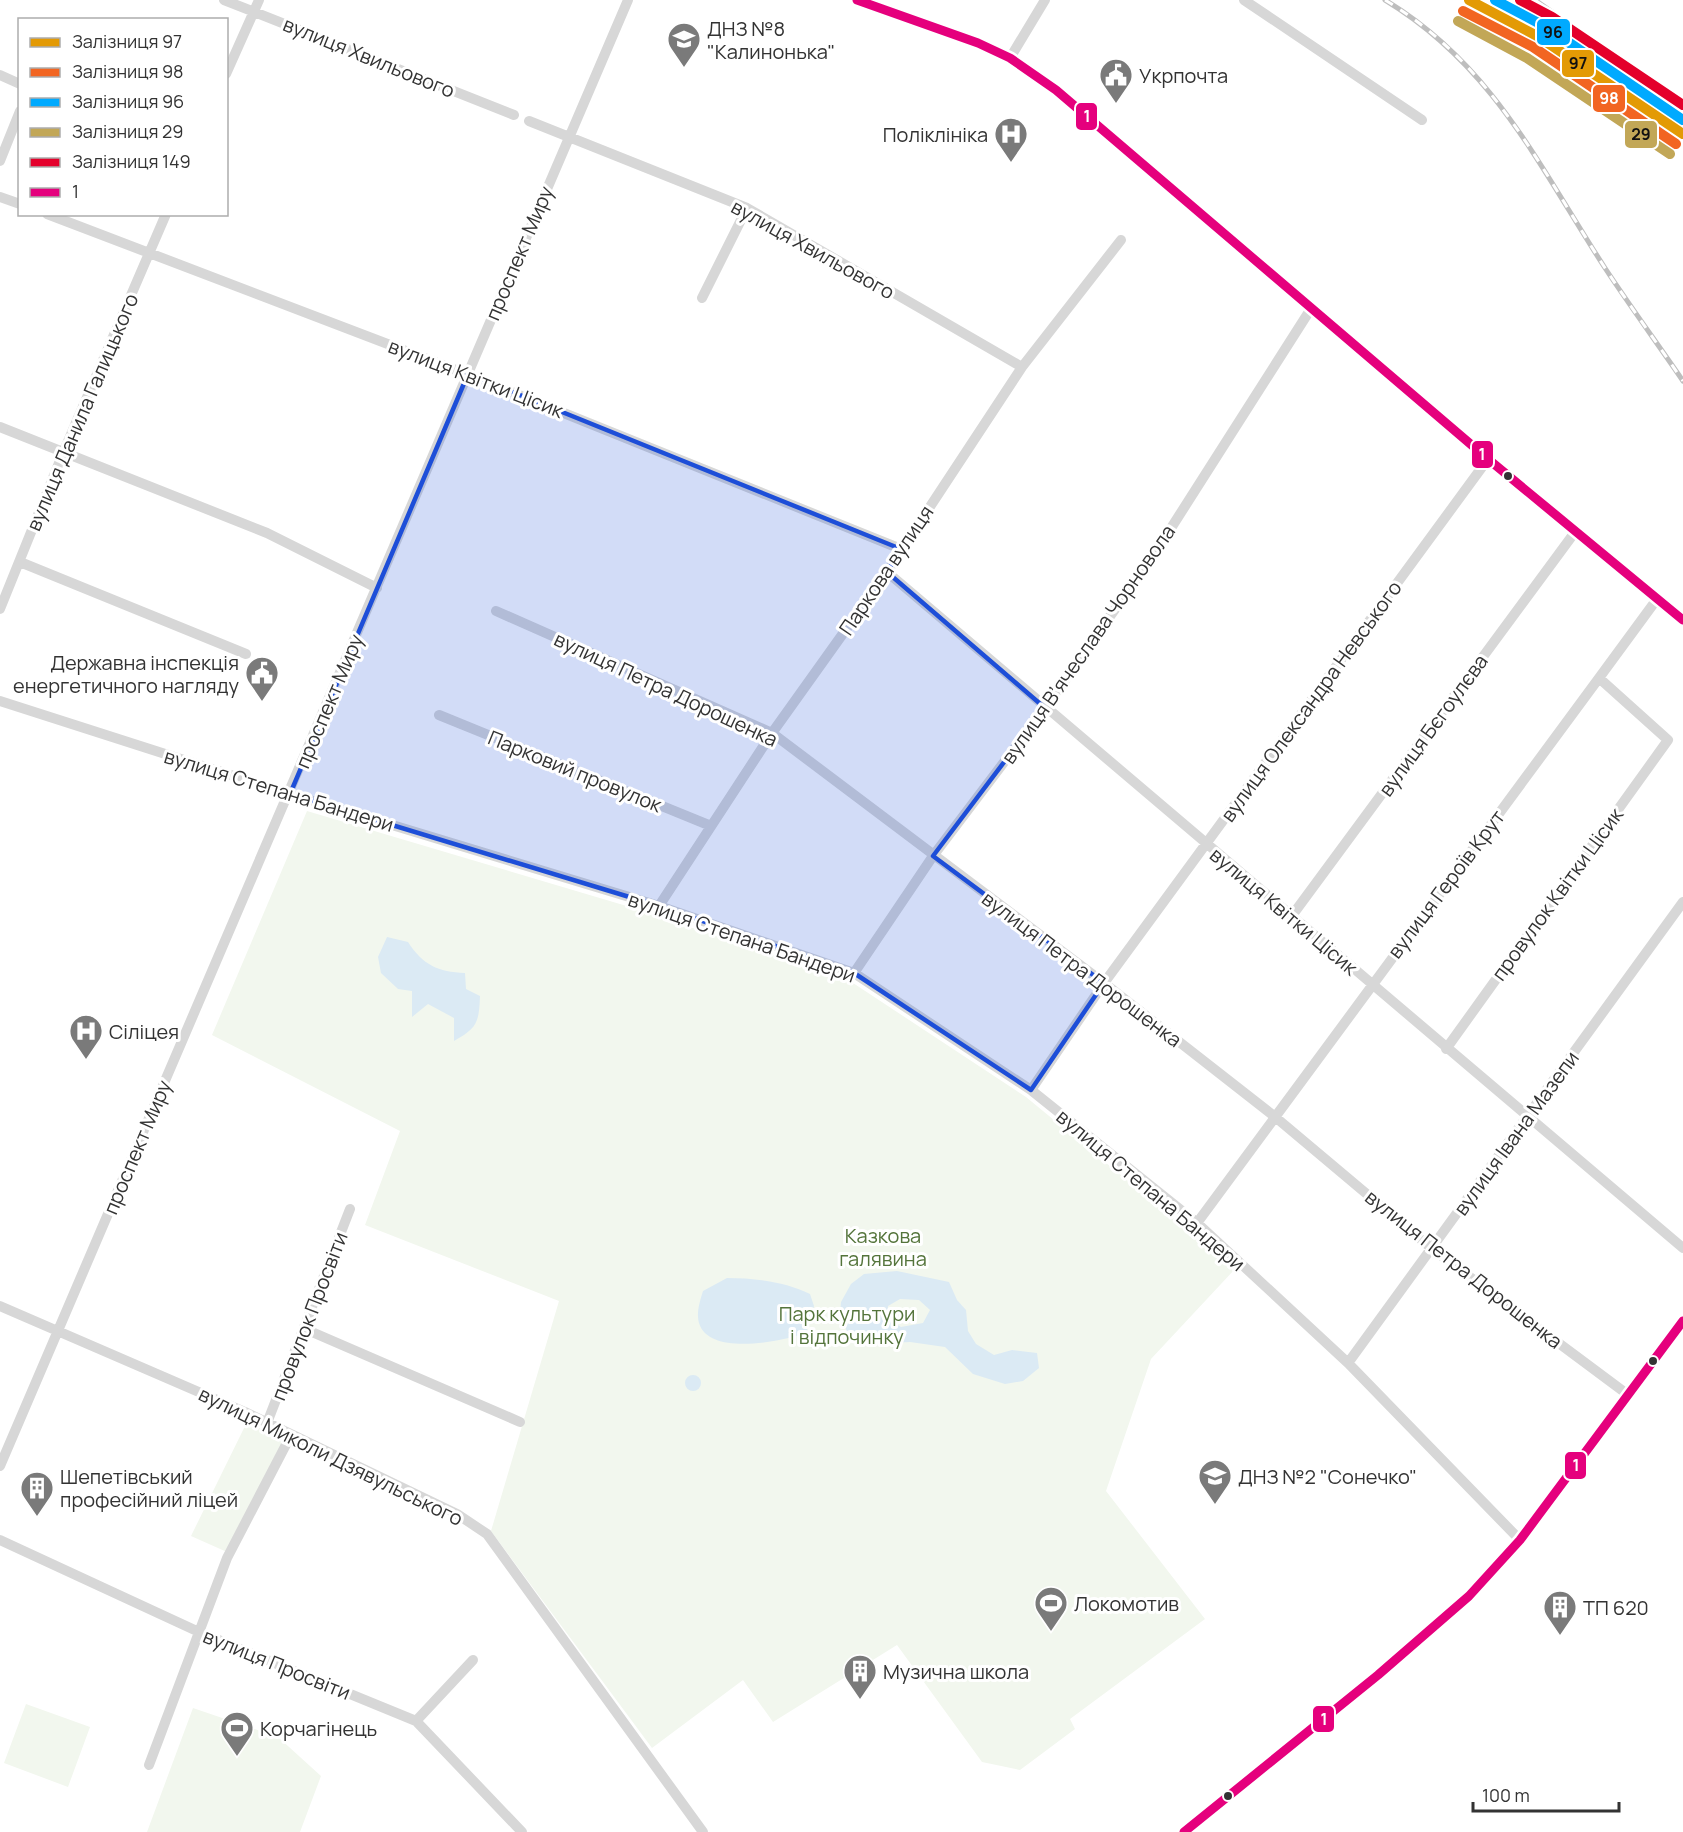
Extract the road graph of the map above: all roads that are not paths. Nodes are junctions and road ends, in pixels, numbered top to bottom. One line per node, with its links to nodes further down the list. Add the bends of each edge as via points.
1 (224, 0): 6 (street, вулиця Хвильового)
2 (628, 0): 15 (street, проспект Миру)
3 (857, 0): 7 (street)
4 (1044, 0): 7 (street)
5 (1244, 0): 13 (street)
6 (257, 5): 8 (street); 11 (street, вулиця Хвильового)
7 (1010, 58): 25 (street, via 1056,90)
8 (228, 70)
9 (0, 75): 10 (street)
10 (18, 83)
11 (514, 115)
12 (18, 116): 16 (street)
13 (1422, 120)
14 (529, 121): 15 (street, вулиця Хвильового)
15 (569, 137): 19 (street, вулиця Хвильового); 27 (street, проспект Миру)
16 (0, 161)
17 (0, 197): 18 (street)
18 (18, 203)
19 (747, 208): 24 (street); 26 (street, вулиця Хвильового)
20 (52, 216): 23 (street, вулиця Квітки Цісик)
21 (165, 216): 23 (street, вулиця Данила Галицького)
22 (1121, 240): 26 (street, Паркова вулиця)
23 (149, 252): 27 (street, вулиця Квітки Цісик); 29 (street, вулиця Данила Галицького)
24 (702, 298)
25 (1311, 307): 30 (street); 44 (street, вулиця Вʼячеслава Чорновола, via 1159,547)
26 (1022, 367): 32 (street, Паркова вулиця)
27 (468, 374): 32 (street, вулиця Квітки Цісик); 35 (street, проспект Миру)
28 (0, 427): 29 (street)
29 (63, 453): 33 (street, вулиця Данила Галицького); 35 (street, via 267,532)
30 (1488, 459): 31 (street); 49 (street, вулиця Олександра Невського)
31 (1575, 532): 37 (street); 53 (street, вулиця Бєгоулєва)
32 (902, 549): 34 (street, Паркова вулиця)
33 (20, 562): 36 (street, вулиця Данила Галицького); 41 (street)
34 (886, 572): 44 (street, вулиця Квітки Цісик); 46 (street, Паркова вулиця)
35 (377, 588): 47 (street, проспект Миру)
36 (2, 597): 38 (street, вулиця Данила Галицького)
37 (1658, 599): 40 (street); 42 (street, вулиця Героїв Крут)
38 (0, 609)
39 (496, 611): 46 (street, вулиця Петра Дорошенка)
40 (1683, 620)
41 (246, 654)
42 (1599, 678): 56 (street, вулиця Героїв Крут); 57 (street, провулок Квітки Цісик, via 1668,740)
43 (0, 700): 47 (street, вулиця Степана Бандери)
44 (1045, 708): 49 (street, вулиця Квітки Цісик); 50 (street, вулиця Вʼячеслава Чорновола)
45 (439, 715): 48 (street, Парковий провулок)
46 (772, 733): 48 (street, Паркова вулиця); 50 (street, вулиця Петра Дорошенка)
47 (290, 794): 52 (street, вулиця Степана Бандери); 68 (street, проспект Миру)
48 (711, 826): 52 (street, Паркова вулиця)
49 (1206, 844): 53 (street, вулиця Квітки Цісик); 55 (street, вулиця Олександра Невського)
50 (933, 856): 54 (street, вулиця Вʼячеслава Чорновола); 55 (street, вулиця Петра Дорошенка)
51 (1683, 902): 60 (street, вулиця Івана Мазепи)
52 (659, 906): 54 (street, вулиця Степана Бандери)
53 (1291, 917): 56 (street, вулиця Квітки Цісик)
54 (854, 973): 58 (street, вулиця Степана Бандери)
55 (1104, 983): 58 (street, вулиця Олександра Невського); 59 (street, вулиця Петра Дорошенка)
56 (1371, 985): 57 (street, вулиця Квітки Цісик); 59 (street, вулиця Героїв Крут)
57 (1446, 1049): 60 (street, вулиця Квітки Цісик)
58 (1031, 1090): 62 (street, вулиця Степана Бандери)
59 (1274, 1116): 62 (street, вулиця Героїв Крут); 63 (street, вулиця Петра Дорошенка)
60 (1528, 1117): 63 (street, вулиця Івана Мазепи); 64 (street, вулиця Квітки Цісик)
61 (350, 1209): 67 (street, провулок Просвіти)
62 (1197, 1223): 69 (street, вулиця Степана Бандери)
63 (1431, 1248): 69 (street, вулиця Івана Мазепи); 70 (street, вулиця Петра Дорошенка)
64 (1683, 1248)
65 (0, 1306): 68 (street, вулиця Миколи Дзявульського)
66 (1683, 1321): 70 (street)
67 (305, 1329): 71 (street); 72 (street, провулок Просвіти)
68 (58, 1332): 72 (street, вулиця Миколи Дзявульського); 74 (street, проспект Миру)
69 (1348, 1363): 76 (street, вулиця Степана Бандери)
70 (1627, 1394): 76 (street)
71 (520, 1422)
72 (267, 1423): 73 (street, вулиця Миколи Дзявульського)
73 (291, 1435): 77 (street, via 227,1558); 82 (street, вулиця Миколи Дзявульського, via 457,1514 486,1534)
74 (0, 1466)
75 (0, 1540): 77 (street, вулиця Просвіти)
76 (1520, 1540): 83 (street, via 1469,1596 1388,1667)
77 (199, 1632): 79 (street, вулиця Просвіти); 80 (street)
78 (473, 1660): 79 (street)
79 (416, 1721): 81 (street, вулиця Просвіти)
80 (149, 1765)
81 (522, 1832)
82 (703, 1832)
83 (1184, 1832)

